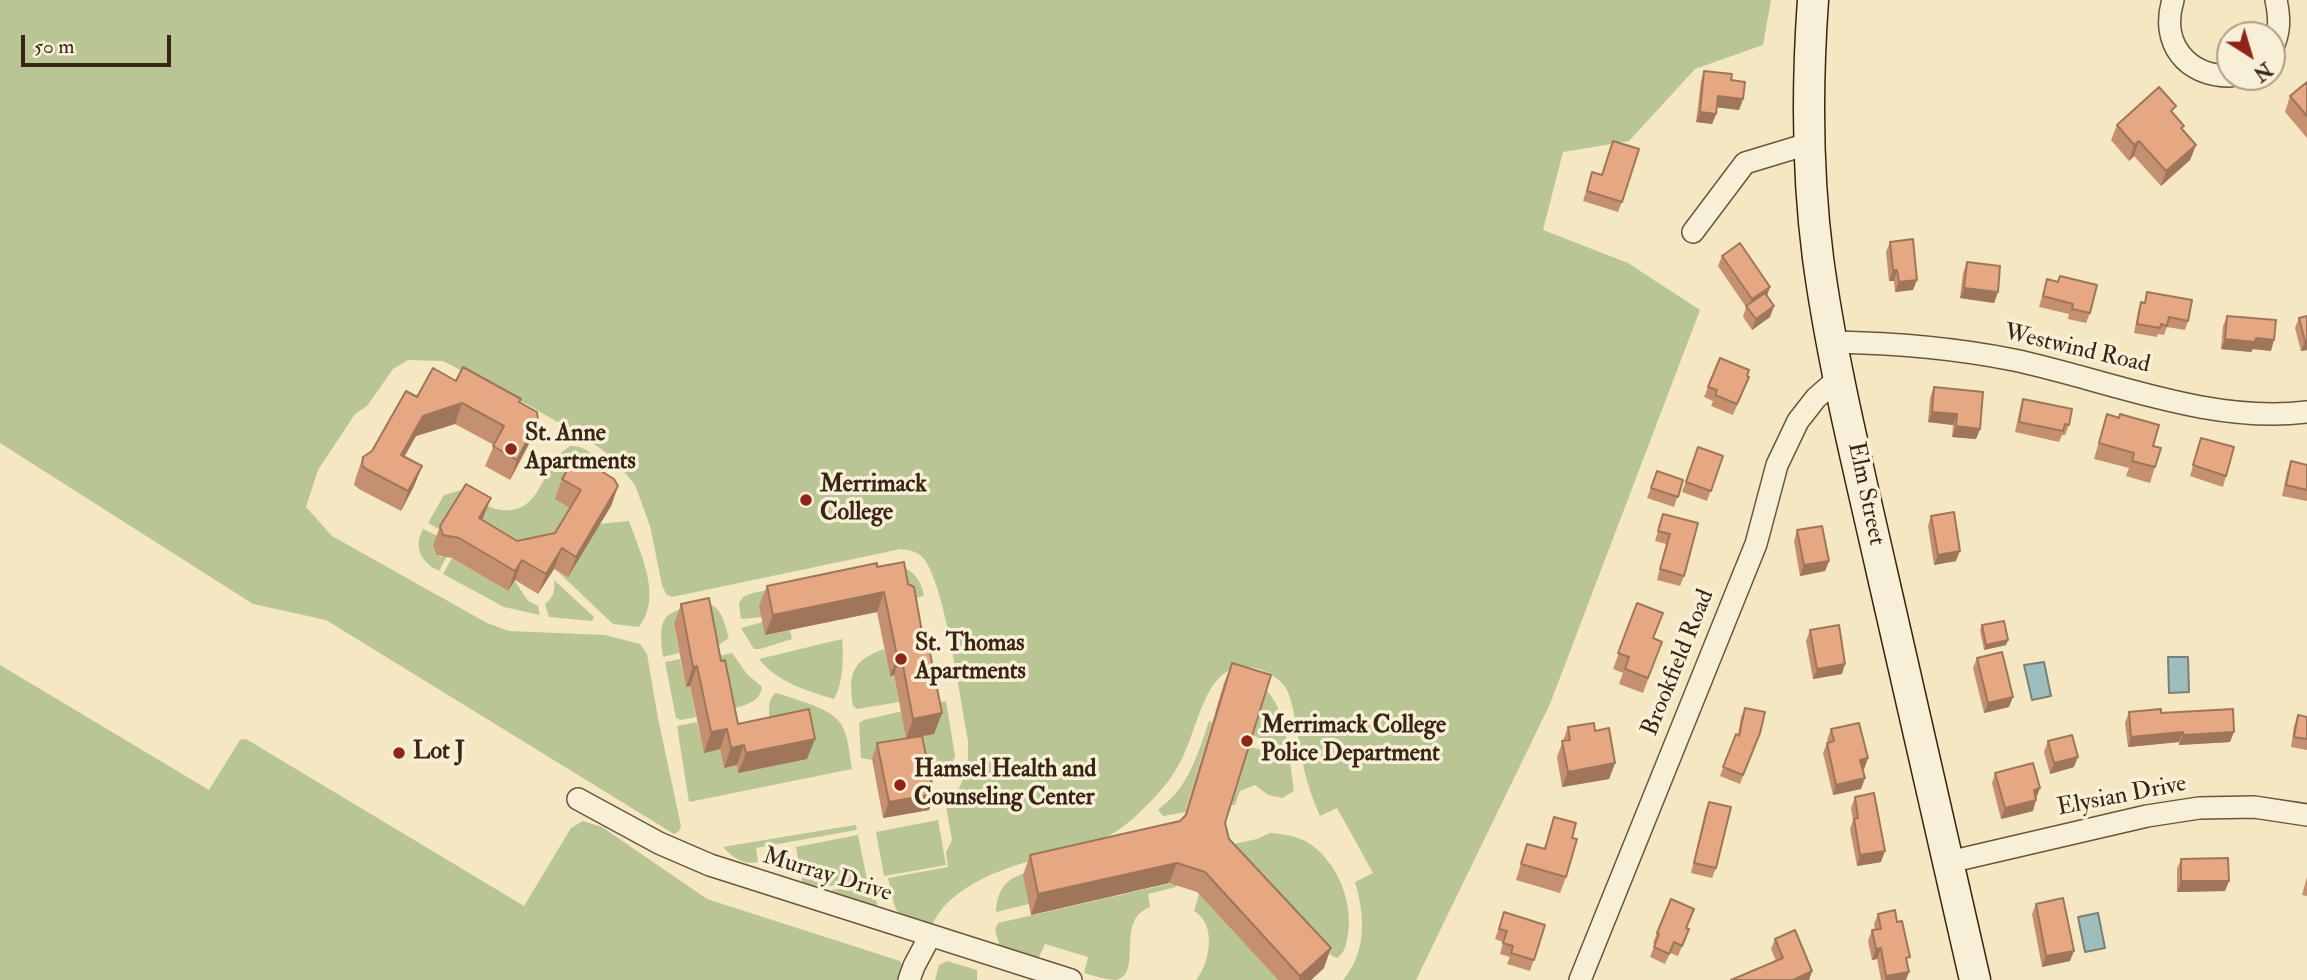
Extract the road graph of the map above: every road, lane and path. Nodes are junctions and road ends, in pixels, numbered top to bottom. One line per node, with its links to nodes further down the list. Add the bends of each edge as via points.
1 (1813, 0): 6 (main road, Elm Street)
2 (2173, 0): 5 (street, via 2168,20 2171,39 2195,69)
3 (2276, 0): 4 (street)
4 (2278, 21)
5 (2216, 75)
6 (1811, 143): 7 (street, via 1745,163); 8 (main road, Elm Street, via 1818,259)
7 (1693, 232)
8 (1833, 342): 9 (main road, Elm Street); 10 (street, Westwind Road, via 1911,345 2015,360 2206,407 2257,414)
9 (1840, 377): 13 (main road, Elm Street); 17 (street, Brookfield Road, via 1798,421 1777,465 1756,544)
10 (2307, 412)
11 (578, 799): 14 (street, Murray Drive, via 710,865)
12 (2307, 815): 13 (street, Elysian Drive, via 2254,807 2199,808)
13 (1949, 862): 18 (main road, Elm Street)
14 (930, 936): 15 (street); 16 (street, Murray Drive)
15 (909, 980)
16 (1071, 980)
17 (1580, 980)
18 (1975, 980)

